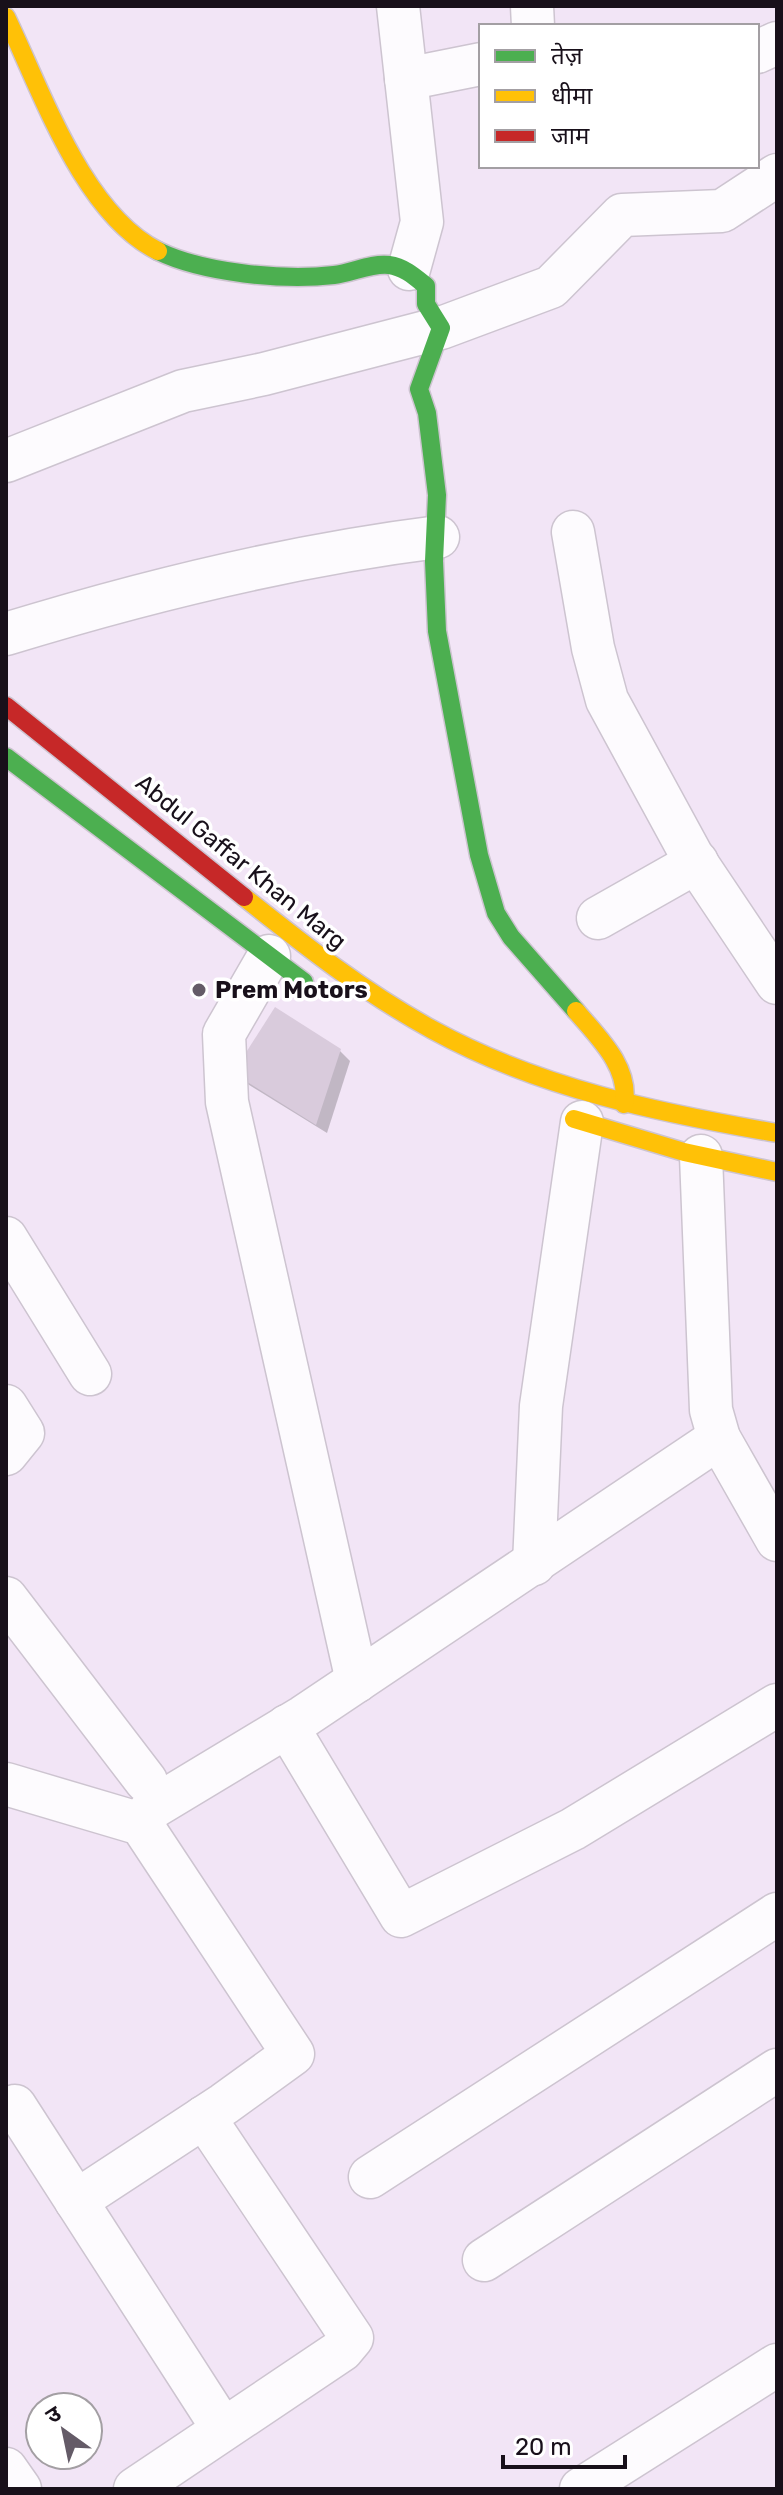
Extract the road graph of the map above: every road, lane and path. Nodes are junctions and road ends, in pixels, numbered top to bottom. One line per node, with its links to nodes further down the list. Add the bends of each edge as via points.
1 (398, 6): 4 (street)
2 (6, 17): 6 (main road, via 89,179 152,247 221,268 321,277 383,264)
3 (479, 64): 4 (street)
4 (406, 79): 6 (street, via 422,222)
5 (777, 175): 7 (street, via 722,211 622,215 551,287)
6 (409, 269): 7 (main road, via 426,286 426,304)
7 (441, 328): 8 (street, via 183,391); 10 (main road, via 419,389 427,413)
8 (6, 461)
9 (573, 532): 14 (street, via 607,700)
10 (438, 537): 11 (street, via 279,565); 19 (main road, via 435,609 441,659 473,829 496,913 607,1048 627,1087)
11 (6, 634)
12 (6, 706): 19 (main road, Abdul Gaffar Khan Marg, via 289,933 395,1009 483,1054)
13 (6, 757): 16 (main road)
14 (697, 862): 15 (street); 17 (street)
15 (598, 918)
16 (269, 956): 18 (main road); 32 (street, via 224,1034 227,1102)
17 (777, 983)
18 (319, 992)
19 (624, 1104): 21 (main road, Abdul Gaffar Khan Marg)
20 (567, 1117): 22 (main road); 30 (street, via 541,1406)
21 (777, 1133)
22 (701, 1156): 23 (main road); 27 (street, via 711,1410)
23 (777, 1172)
24 (6, 1238): 25 (street)
25 (90, 1374)
26 (6, 1406): 28 (street, via 23,1433)
27 (719, 1438): 29 (street); 30 (street)
28 (6, 1454)
29 (777, 1540)
30 (534, 1564): 32 (street)
31 (6, 1598): 35 (street)
32 (357, 1681): 34 (street)
33 (777, 1705): 34 (street, via 573,1829 401,1916)
34 (287, 1726): 37 (street, via 152,1808)
35 (146, 1781)
36 (6, 1784): 37 (street)
37 (141, 1824): 41 (street, via 293,2054)
38 (777, 1914): 42 (street)
39 (777, 2070): 44 (street)
40 (15, 2106): 43 (street)
41 (204, 2117): 43 (street); 46 (street, via 352,2338 342,2350)
42 (370, 2177)
43 (76, 2201): 46 (street)
44 (484, 2260)
45 (777, 2365): 50 (street)
46 (223, 2429): 49 (street)
47 (6, 2469): 48 (street)
48 (20, 2489)
49 (135, 2489)
50 (581, 2489)

